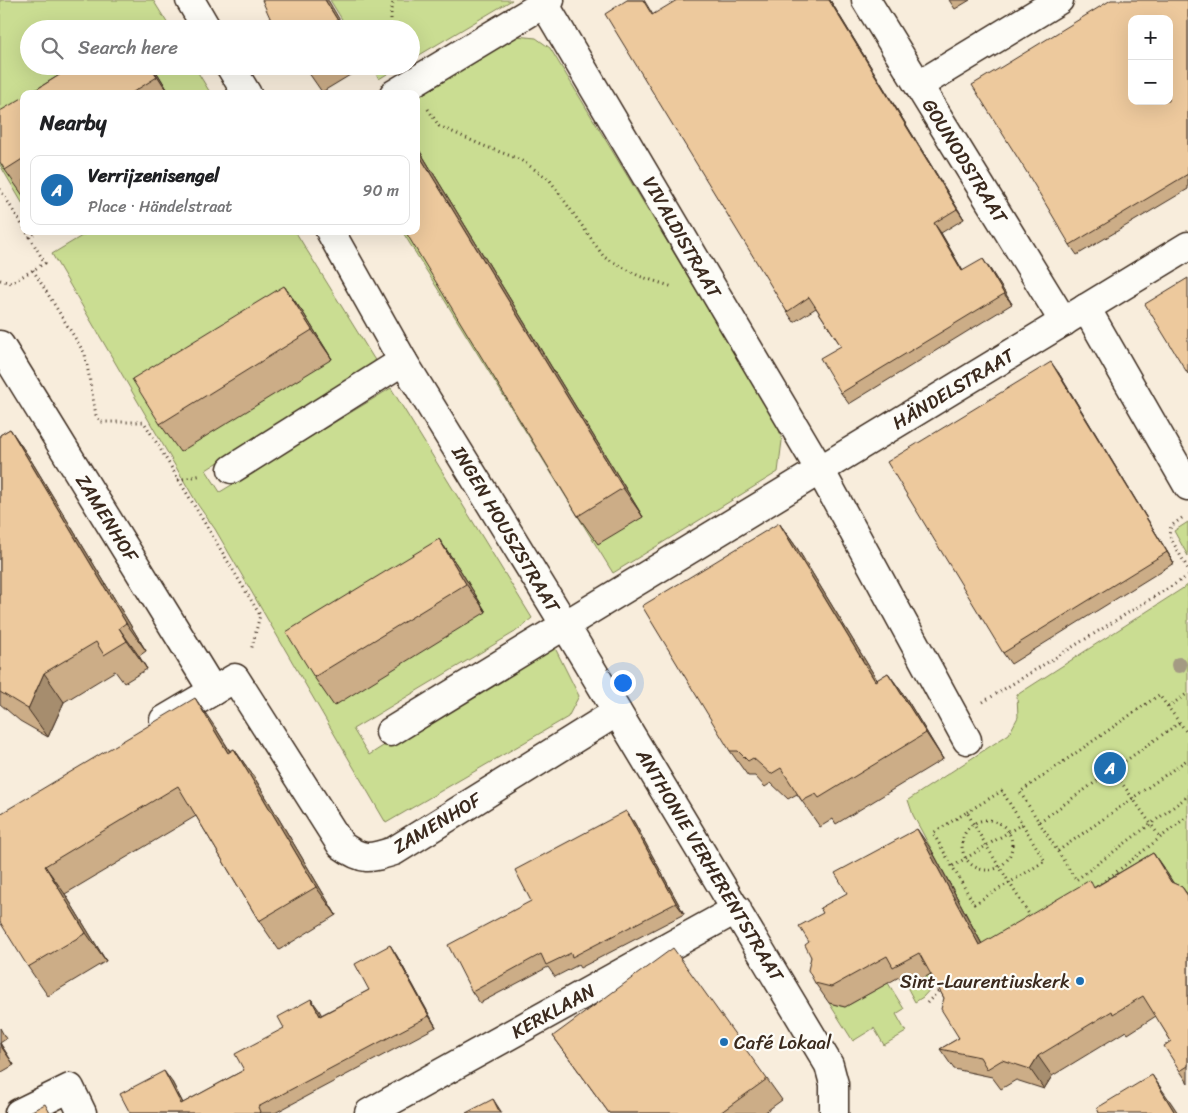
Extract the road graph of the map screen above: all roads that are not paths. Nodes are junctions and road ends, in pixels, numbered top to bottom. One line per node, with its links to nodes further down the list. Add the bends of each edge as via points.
1 (190, 0): 5 (street)
2 (866, 0): 7 (street, GOUNODSTRAAT)
3 (1059, 0): 7 (street)
4 (546, 1): 8 (street, VIVALDISTRAAT); 17 (street, VIVALDISTRAAT)
5 (202, 20)
6 (235, 75): 9 (street)
7 (918, 85): 13 (street, GOUNODSTRAAT)
8 (402, 89)
9 (245, 90)
10 (332, 235): 15 (street, INGEN HOUSZSTRAAT)
11 (1188, 246): 12 (street, HÄNDELSTRAAT)
12 (1086, 308): 13 (street, HÄNDELSTRAAT); 18 (street)
13 (1064, 322): 17 (street, HÄNDELSTRAAT)
14 (0, 345): 20 (street, ZAMENHOF)
15 (404, 361): 16 (street); 19 (street, INGEN HOUSZSTRAAT)
16 (232, 469)
17 (820, 470): 19 (street, HÄNDELSTRAAT); 22 (street)
18 (1188, 486)
19 (565, 625): 21 (street, ANTHONIE VERHERENTSTRAAT); 24 (street, INGEN HOUSZSTRAAT)
20 (224, 685): 21 (street, ZAMENHOF, via 340,846 354,855 374,858 394,851); 23 (street)
21 (617, 712): 25 (street, ANTHONIE VERHERENTSTRAAT)
22 (961, 730)
23 (145, 732)
24 (390, 732)
25 (736, 909): 28 (street, KERKLAAN); 29 (street, ANTHONIE VERHERENTSTRAAT, via 829,1064 834,1084)
26 (19, 1113): 27 (street, via 70,1088)
27 (82, 1113)
28 (369, 1113)
29 (834, 1113)

